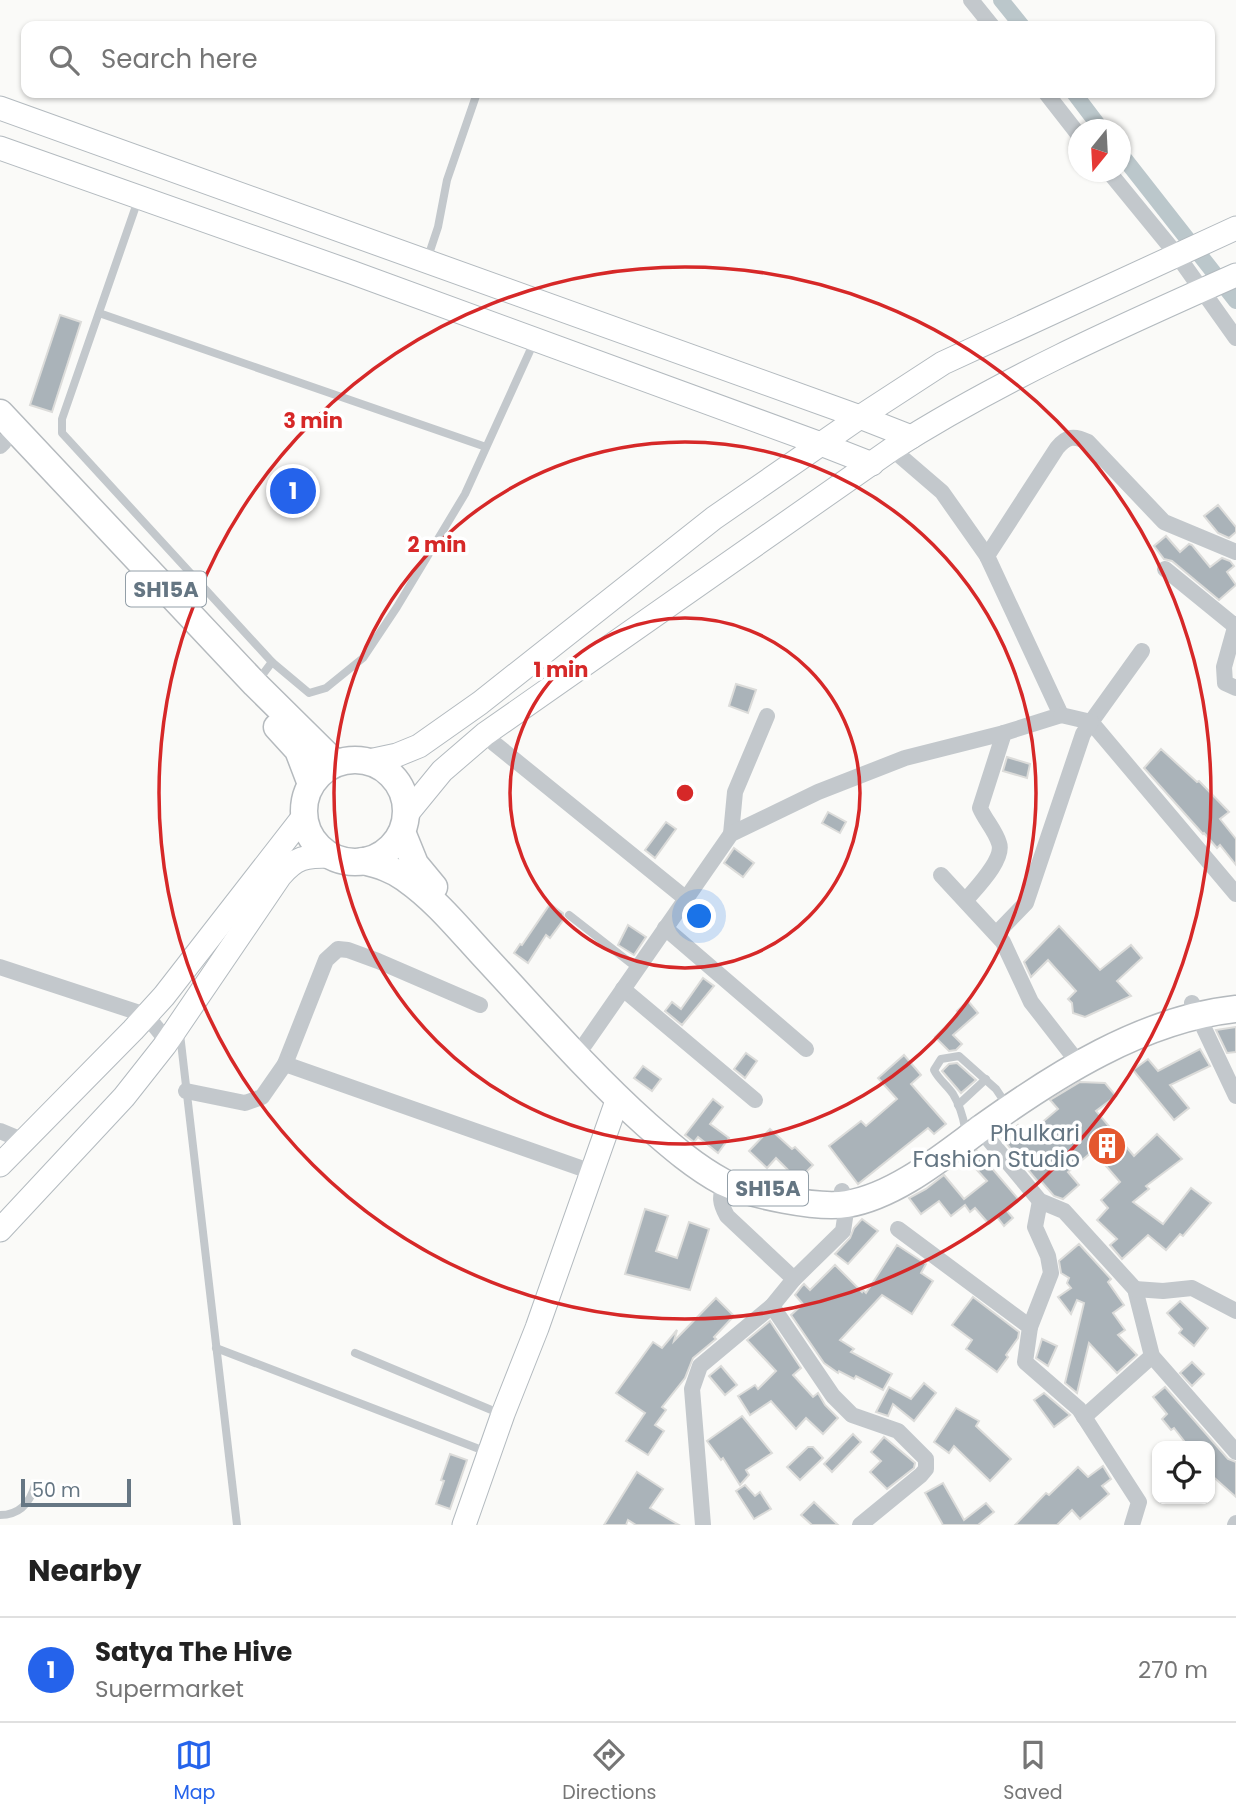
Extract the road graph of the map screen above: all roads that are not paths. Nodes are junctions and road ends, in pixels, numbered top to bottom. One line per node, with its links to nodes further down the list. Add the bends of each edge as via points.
1 (971, 0): 2 (street)
2 (988, 21)
3 (475, 98): 12 (lane, via 447,180)
4 (1050, 98): 6 (street)
5 (0, 108): 12 (street)
6 (1068, 120)
7 (0, 148): 9 (street)
8 (1118, 182): 11 (street)
9 (139, 197): 15 (lane); 18 (street)
10 (1227, 232): 11 (street)
11 (1181, 253): 14 (street); 21 (street, via 943,363)
12 (427, 260): 16 (street)
13 (1236, 275): 14 (street)
14 (1205, 289): 17 (street); 23 (street, via 1058,356)
15 (99, 313): 25 (lane); 32 (lane, via 62,419 62,433)
16 (620, 330): 19 (street); 21 (street)
17 (1236, 338)
18 (535, 339): 19 (street); 25 (lane)
19 (601, 363): 24 (street)
20 (0, 412): 33 (main road, SH15A)
21 (860, 416): 23 (street); 24 (street)
22 (2, 442): 43 (main road, SH15A, via 298,750)
23 (901, 443): 26 (street); 28 (street)
24 (821, 444): 26 (street); 41 (street, via 714,518 419,746)
25 (486, 447): 32 (lane, via 465,494 363,658 326,688 309,693)
26 (872, 464): 40 (street)
27 (1236, 552): 28 (street, via 1164,522 1077,436 1065,438 1057,448)
28 (987, 556): 36 (street)
29 (1165, 569): 30 (street)
30 (1236, 625): 34 (street, via 1224,667)
31 (1142, 651): 38 (street)
32 (272, 662): 33 (lane)
33 (255, 684): 42 (main road, SH15A)
34 (1230, 685): 35 (street)
35 (1236, 696)
36 (1060, 715): 38 (street); 39 (street)
37 (767, 716): 46 (street, via 735,792)
38 (1091, 722): 50 (street); 55 (street, via 1083,733 1026,903)
39 (1004, 733): 46 (street, via 905,758 818,792); 52 (street, via 980,808 1000,844 1000,853)
40 (485, 734): 45 (street, via 442,771); 51 (street)
41 (369, 761): 42 (main road); 45 (main road, via 397,782 405,798)
42 (335, 763): 43 (main road)
43 (311, 784): 44 (main road)
44 (304, 816): 47 (main road, via 308,832); 65 (street)
45 (404, 824): 48 (main road, via 392,847); 59 (main road, SH15A, via 415,864)
46 (731, 834): 51 (street)
47 (331, 856): 48 (main road); 65 (street, via 293,861)
48 (363, 861): 59 (main road, SH15A, via 387,867 426,894)
49 (941, 875): 52 (street)
50 (1236, 894)
51 (685, 898): 54 (street)
52 (966, 900): 55 (street)
53 (569, 915): 57 (lane)
54 (665, 928): 57 (street); 67 (street)
55 (996, 934): 68 (street, via 1031,1002)
56 (0, 967): 64 (street)
57 (637, 968): 58 (street)
58 (623, 989): 66 (street); 74 (street)
59 (527, 993): 66 (main road, SH15A); 73 (main road, SH15A)
60 (1236, 996): 62 (main road, SH15A)
61 (480, 1005): 69 (street, via 378,961 338,949 326,960)
62 (1194, 1008): 63 (main road, SH15A); 68 (main road, SH15A, via 1137,1024); 72 (street)
63 (1236, 1009)
64 (146, 1016): 65 (street); 65 (street); 78 (street)
65 (171, 1016): 71 (lane); 85 (street, via 124,1097)
66 (584, 1044): 82 (main road, SH15A, via 662,1123 716,1167 761,1186)
67 (806, 1049)
68 (1077, 1061): 75 (main road, SH15A, via 1042,1074); 76 (main road, SH15A, via 1045,1083)
69 (285, 1065): 71 (street, via 262,1097 245,1103); 80 (street)
70 (986, 1080): 75 (lane); 76 (lane); 76 (lane, via 959,1056 940,1059 934,1070)
71 (186, 1091): 91 (lane)
72 (1236, 1096)
73 (618, 1098): 80 (street); 81 (main road, SH15A, via 684,1157)
74 (755, 1100)
75 (1004, 1101): 76 (main road, SH15A)
76 (969, 1121): 82 (main road, SH15A, via 917,1162); 83 (street)
77 (0, 1131): 78 (street)
78 (24, 1141): 79 (street)
79 (0, 1165)
80 (592, 1172): 94 (street)
81 (725, 1183): 82 (main road, SH15A, via 794,1203); 86 (street, via 720,1195 727,1216)
82 (844, 1198): 86 (street, via 843,1231)
83 (1040, 1201): 87 (street, via 1064,1211); 90 (street, via 1035,1227 1051,1273)
84 (898, 1229): 90 (street)
85 (0, 1230)
86 (794, 1279): 88 (street)
87 (1135, 1289): 89 (street, via 1192,1288); 93 (street)
88 (772, 1306): 102 (street, via 701,1366 695,1377 692,1389); 103 (street, via 833,1396 852,1415 898,1430 926,1459 921,1475)
89 (1236, 1311)
90 (1030, 1327): 95 (street, via 1025,1362)
91 (216, 1348): 96 (lane); 100 (lane)
92 (355, 1353): 94 (lane)
93 (1152, 1356): 95 (street); 97 (street)
94 (503, 1415): 96 (street)
95 (1084, 1417): 104 (street, via 1139,1502)
96 (490, 1452): 101 (street)
97 (1236, 1452)
98 (36, 1485): 99 (lane, via 19,1511)
99 (0, 1515)
100 (237, 1525)
101 (464, 1525)
102 (703, 1525)
103 (860, 1525)
104 (1132, 1525)

